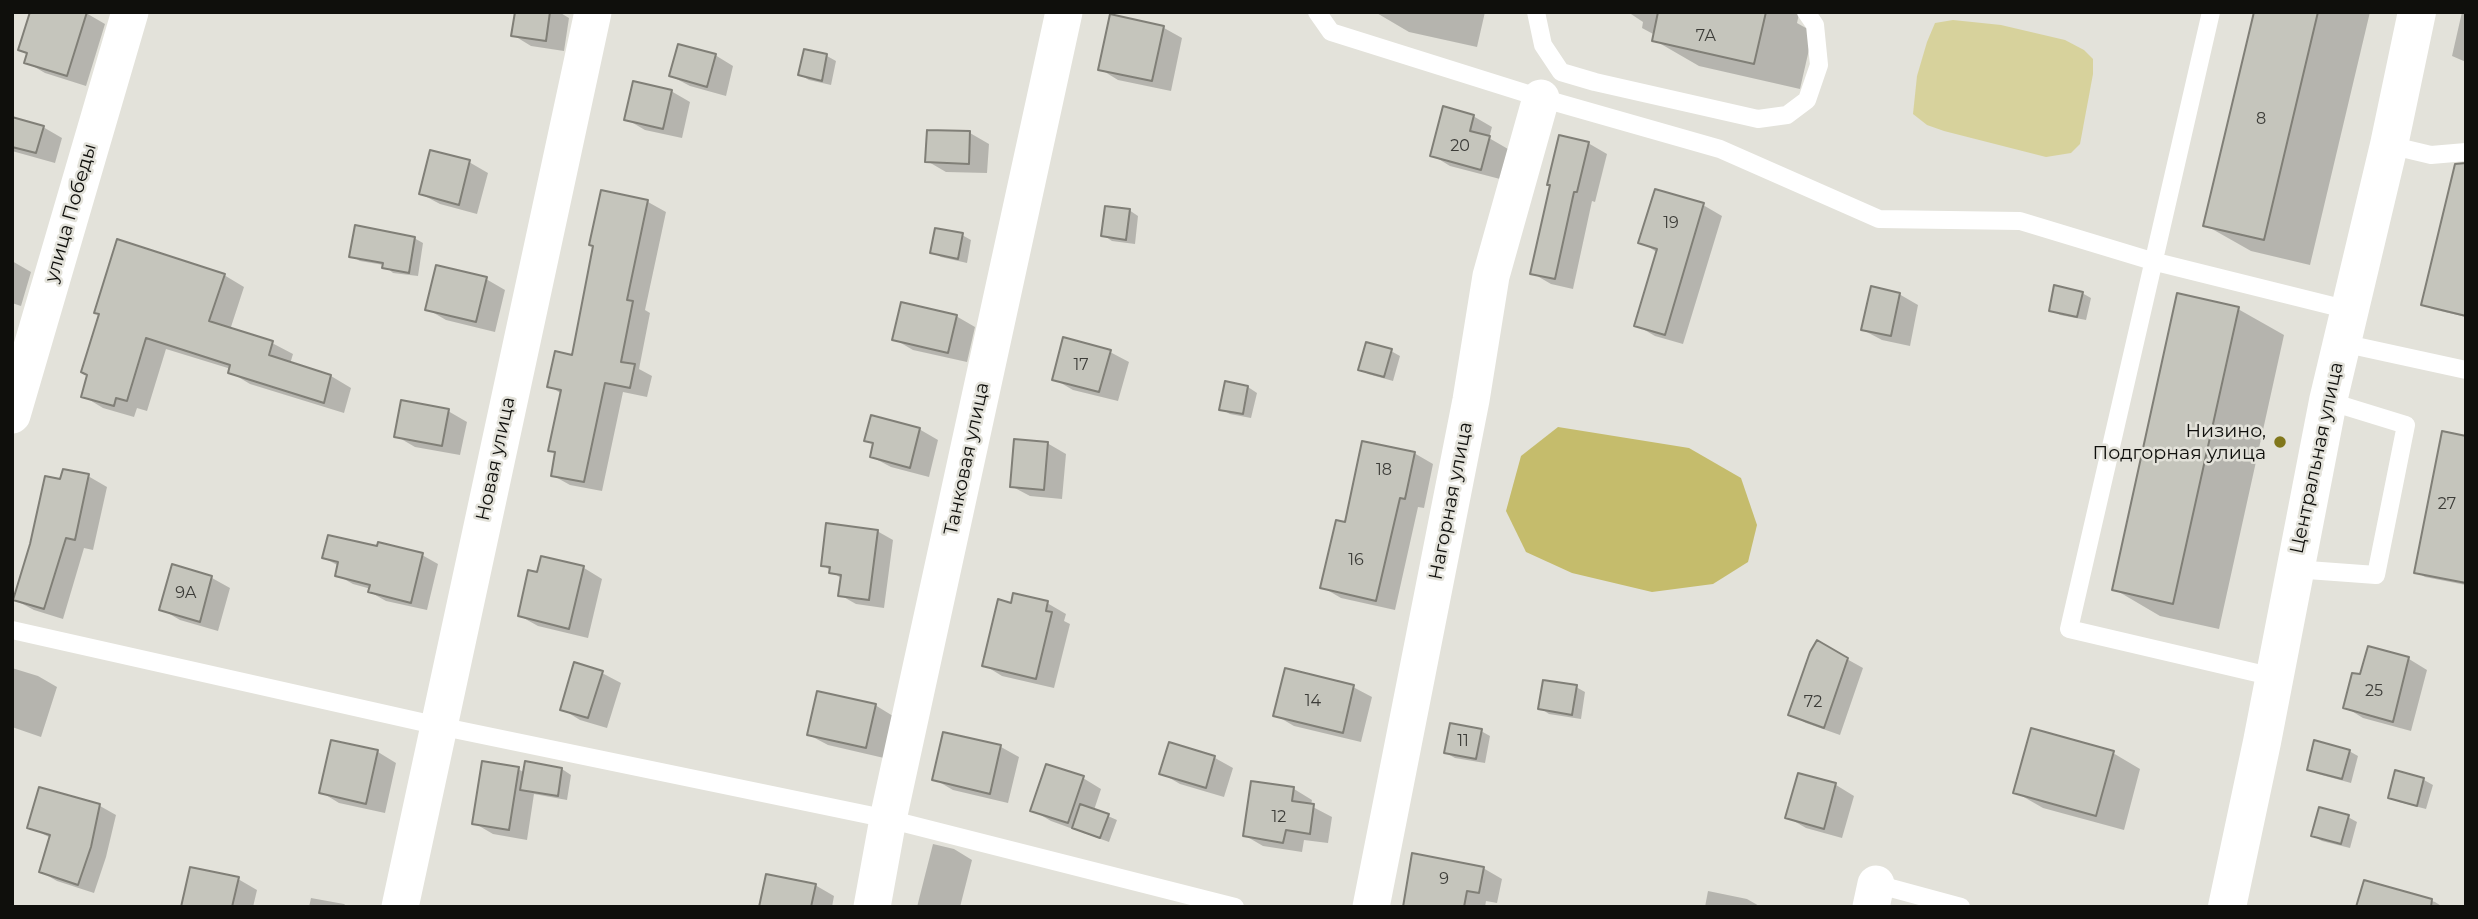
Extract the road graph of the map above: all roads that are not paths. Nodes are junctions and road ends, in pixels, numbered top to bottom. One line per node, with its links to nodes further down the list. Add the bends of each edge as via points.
1 (130, 12): 16 (street, улица Победы)
2 (593, 12): 20 (street, Новая улица)
3 (1064, 12): 21 (street, Танковая улица)
4 (1317, 12): 9 (lane, via 1331,32)
5 (1536, 12): 6 (lane, via 1543,45 1561,72 1758,120 1787,115 1807,100 1819,65 1815,25)
6 (1806, 12)
7 (2211, 12): 12 (lane)
8 (2417, 12): 10 (street, Центральная улица)
9 (1541, 98): 12 (lane, via 1720,149 1879,219 2020,221); 26 (street, Нагорная улица, via 1491,276 1471,400)
10 (2389, 145): 11 (lane, via 2431,155); 13 (street, Центральная улица)
11 (2466, 152)
12 (2152, 261): 13 (lane); 19 (lane, via 2069,629)
13 (2346, 326): 14 (lane); 15 (street, Центральная улица)
14 (2466, 370)
15 (2328, 401): 17 (street, Центральная улица); 17 (lane, via 2406,425 2379,562 2376,575)
16 (12, 415)
17 (2294, 569): 19 (street, Центральная улица)
18 (12, 630): 20 (lane)
19 (2274, 677): 28 (street, Центральная улица)
20 (439, 726): 21 (lane); 23 (street, Новая улица)
21 (888, 819): 24 (street, Танковая улица); 25 (lane)
22 (1874, 895): 27 (lane)
23 (400, 907)
24 (872, 907)
25 (1235, 907)
26 (1371, 907)
27 (1961, 907)
28 (2227, 907)

